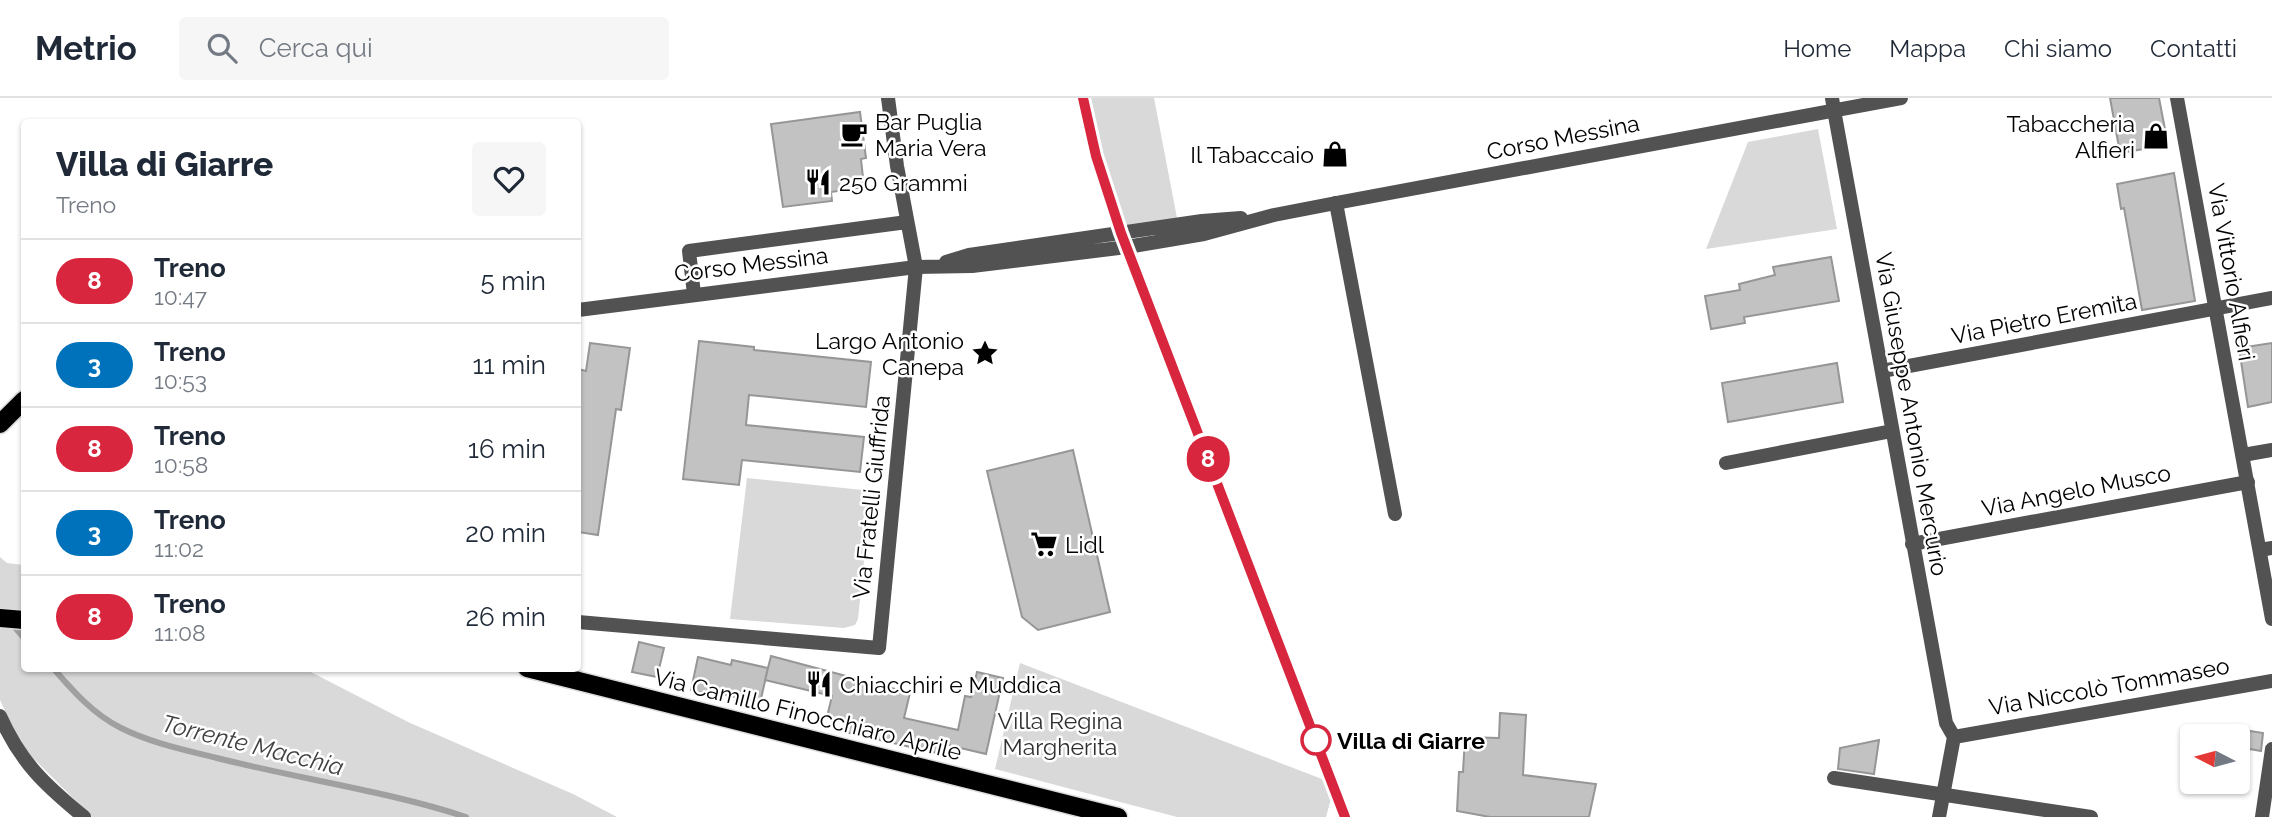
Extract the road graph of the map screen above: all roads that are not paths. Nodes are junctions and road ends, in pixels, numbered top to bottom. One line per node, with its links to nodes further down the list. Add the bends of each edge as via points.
1 (888, 98): 6 (street, Via Fratelli Giuffrida)
2 (1901, 98): 4 (street, Corso Messina)
3 (2177, 98): 10 (street, Via Vittorio Alfieri)
4 (1833, 104): 5 (street, Corso Messina); 12 (street, Via Giuseppe Antonio Mercurio)
5 (1336, 203): 7 (street, Corso Messina, via 1127,247 972,267); 20 (street)
6 (907, 222): 7 (street, Via Fratelli Giuffrida); 8 (street, via 689,251)
7 (924, 267): 8 (street, Corso Messina); 26 (street, Via Fratelli Giuffrida, via 879,648)
8 (694, 294): 11 (street, Corso Messina)
9 (2272, 298): 10 (street, Via Pietro Eremita)
10 (2215, 309): 12 (street, Via Pietro Eremita); 17 (street, Via Vittorio Alfieri)
11 (581, 310)
12 (1882, 371): 15 (street, Via Giuseppe Antonio Mercurio)
13 (21, 403): 14 (main road)
14 (0, 425)
15 (1892, 431): 18 (street); 21 (street, Via Giuseppe Antonio Mercurio)
16 (2272, 450): 17 (street)
17 (2243, 455): 19 (street, Via Vittorio Alfieri)
18 (1726, 463)
19 (2248, 482): 21 (street, Via Angelo Musco); 22 (street, Via Vittorio Alfieri)
20 (1395, 514)
21 (1912, 544): 30 (street, Via Giuseppe Antonio Mercurio, via 1946,723)
22 (2266, 549): 24 (street, Via Vittorio Alfieri)
23 (0, 618): 25 (main road)
24 (2272, 619)
25 (21, 620)
26 (581, 622)
27 (543, 672): 35 (main road, Via Camillo Finocchiaro Aprile)
28 (2272, 681): 30 (street, Via Niccolò Tommaseo)
29 (0, 716): 34 (street, via 24,760)
30 (1954, 737): 33 (street)
31 (2272, 749): 38 (street)
32 (1834, 778): 33 (street)
33 (1943, 794): 36 (street); 37 (street)
34 (84, 817)
35 (1118, 817)
36 (1939, 817)
37 (2091, 817)
38 (2262, 817)

